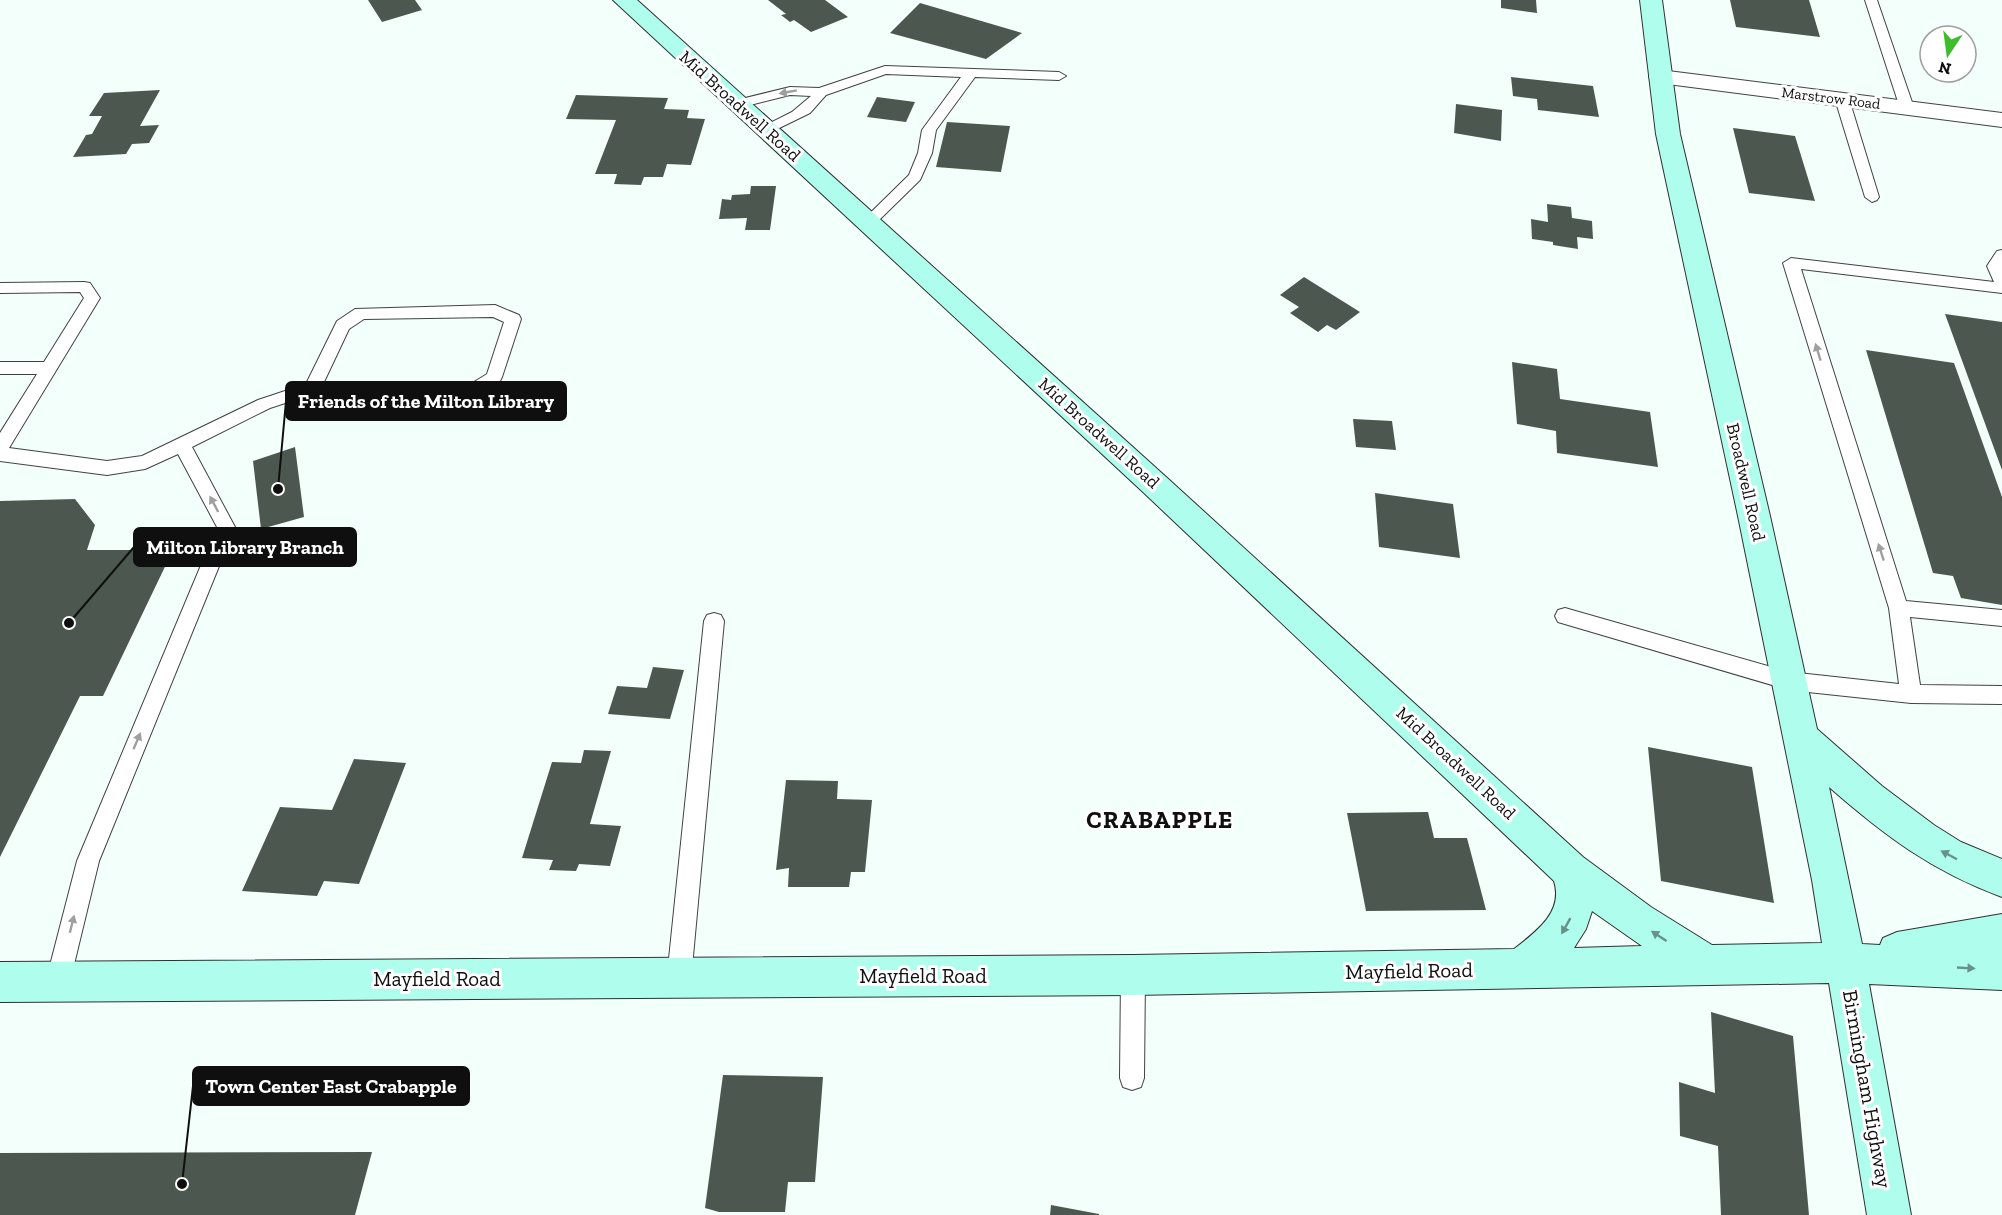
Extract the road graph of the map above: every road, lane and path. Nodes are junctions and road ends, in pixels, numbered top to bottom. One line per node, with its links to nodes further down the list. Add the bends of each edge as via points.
1 (624, 0): 9 (street, Mid Broadwell Road)
2 (1651, 0): 6 (street, Broadwell Road)
3 (1871, 0): 10 (lane)
4 (970, 74): 5 (lane); 7 (lane, via 885,70); 14 (lane, via 929,130 915,177)
5 (1059, 76)
6 (1660, 77): 8 (street, Marstrow Road); 29 (street, Broadwell Road, via 1682,206)
7 (820, 92): 9 (lane, one-way to 9, via 790,91); 12 (lane, via 804,111)
8 (1842, 99): 10 (street, Marstrow Road); 13 (lane)
9 (738, 104): 12 (street, Mid Broadwell Road)
10 (1907, 108): 11 (street, Marstrow Road)
11 (2002, 120)
12 (767, 130): 14 (street, Mid Broadwell Road)
13 (1872, 197)
14 (868, 223): 33 (street, Mid Broadwell Road)
15 (2002, 255): 16 (lane, via 1995,266)
16 (2002, 283)
17 (0, 288): 20 (lane, via 84,287 92,298)
18 (2002, 288): 25 (lane, one-way to 18, via 1791,263)
19 (0, 368): 20 (lane)
20 (49, 368): 23 (lane)
21 (312, 388): 21 (lane, via 477,388 494,377 513,319 495,311 361,313 343,325); 22 (lane, via 264,404)
22 (182, 444): 24 (lane, via 145,462 107,468); 42 (lane, one-way to 22, via 88,861 226,527)
23 (0, 448)
24 (0, 454)
25 (1899, 608): 27 (lane); 30 (lane)
26 (1565, 616): 29 (lane)
27 (2002, 618)
28 (714, 621): 41 (lane)
29 (1789, 681): 30 (lane); 32 (street, Broadwell Road)
30 (1911, 694): 31 (lane)
31 (2002, 695)
32 (1799, 736): 34 (street, one-way to 32, via 1941,851 1895,818); 36 (street, Broadwell Road)
33 (1570, 870): 37 (street, Mid Broadwell Road, one-way to 33, via 1637,921); 38 (street, one-way to 38, via 1576,889 1571,918 1561,936)
34 (2002, 878)
35 (2002, 933): 36 (street)
36 (1845, 963): 37 (street, Mayfield Road); 39 (street, one-way to 39); 45 (street, Birmingham Highway)
37 (1709, 966): 38 (street, Mayfield Road)
38 (1520, 969): 40 (street, Mayfield Road)
39 (2002, 970)
40 (1132, 975): 41 (street, Mayfield Road); 44 (lane)
41 (679, 978): 42 (street, Mayfield Road)
42 (58, 981): 43 (street, Mayfield Road)
43 (0, 982)
44 (1132, 1078)
45 (1890, 1215)

